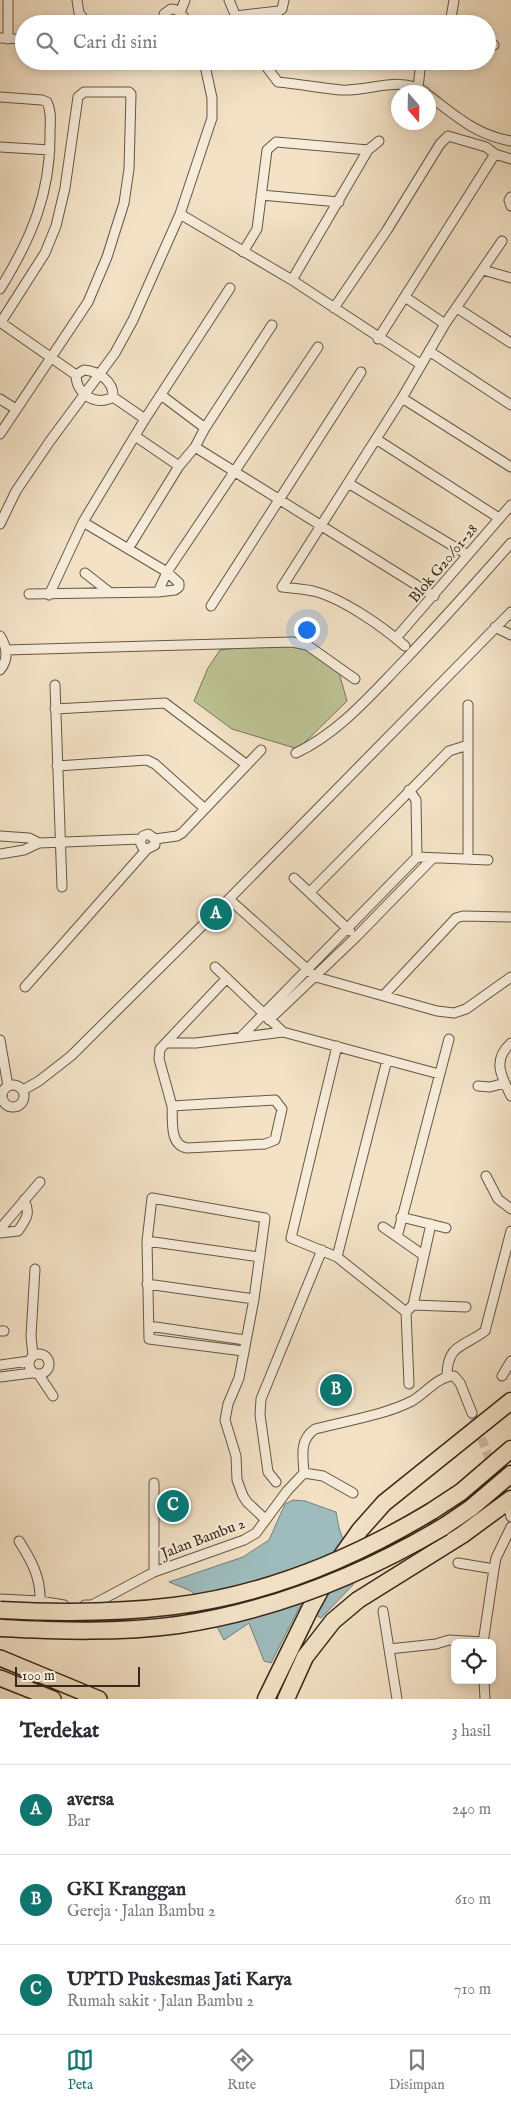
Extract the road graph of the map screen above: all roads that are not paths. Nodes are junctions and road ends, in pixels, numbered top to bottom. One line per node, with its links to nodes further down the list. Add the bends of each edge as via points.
1 (8, 0): 18 (street)
2 (77, 0): 11 (street)
3 (166, 0): 9 (street)
4 (176, 0): 10 (street)
5 (185, 0): 10 (street)
6 (229, 0): 15 (street)
7 (284, 0): 16 (street, via 279,12)
8 (454, 0): 17 (street)
9 (165, 12): 10 (street, via 171,9); 12 (street)
10 (179, 12): 13 (street); 14 (street)
11 (80, 15)
12 (164, 15)
13 (180, 15)
14 (182, 15)
15 (235, 15)
16 (263, 15)
17 (452, 15)
18 (4, 39)
19 (206, 70): 37 (street, via 212,98 212,118)
20 (269, 70): 22 (street, via 278,82 343,90)
21 (421, 70): 23 (street)
22 (402, 85)
23 (422, 85)
24 (0, 97): 29 (street, via 47,102)
25 (436, 101): 27 (street, via 478,132)
26 (379, 141): 30 (street)
27 (511, 141)
28 (0, 147): 29 (street)
29 (50, 150): 44 (street, via 36,220 26,245)
30 (368, 150): 33 (street, via 276,142 267,150); 35 (street)
31 (494, 154): 32 (street); 45 (street); 46 (street, via 486,147 448,136)
32 (511, 159)
33 (261, 195): 35 (street); 39 (street, via 257,229)
34 (511, 197): 36 (street)
35 (339, 202): 42 (street)
36 (511, 206)
37 (180, 214): 39 (street); 59 (street, via 133,320)
38 (502, 241): 40 (street)
39 (243, 252): 42 (street)
40 (484, 270): 41 (street); 47 (street)
41 (511, 278)
42 (292, 280): 46 (street)
43 (230, 288): 61 (street)
44 (0, 289)
45 (405, 297): 49 (street); 51 (street)
46 (334, 308): 51 (street)
47 (457, 308): 49 (street); 52 (street)
48 (1, 322): 55 (street); 55 (street, via 45,253 56,226 66,188 78,97 84,92 129,92 128,169 124,203 115,234 88,302)
49 (445, 324): 54 (street)
50 (272, 325): 68 (street)
51 (378, 338): 56 (street)
52 (511, 343)
53 (318, 347): 75 (street)
54 (429, 351): 56 (street); 65 (street)
55 (51, 356): 58 (street); 66 (street)
56 (420, 364): 63 (street)
57 (361, 372): 77 (street)
58 (76, 375): 59 (street, via 84,370); 60 (street, via 77,386)
59 (100, 375): 60 (street); 62 (street, via 110,384)
60 (85, 394): 62 (street, via 102,402); 81 (street, via 16,491)
61 (161, 395): 67 (street); 68 (street)
62 (113, 397): 67 (street)
63 (402, 398): 71 (street); 74 (street)
64 (0, 399): 66 (street)
65 (511, 405)
66 (16, 409): 69 (street)
67 (145, 419): 70 (street)
68 (205, 428): 72 (street)
69 (0, 434)
70 (135, 436): 73 (street); 80 (street)
71 (376, 439): 76 (street); 79 (street)
72 (195, 447): 73 (street); 75 (street)
73 (179, 466): 84 (street)
74 (511, 467)
75 (235, 472): 77 (street); 86 (street)
76 (348, 483): 82 (street); 85 (street)
77 (279, 499): 82 (street); 93 (street)
78 (511, 505): 79 (street, Blok G20/01-28)
79 (499, 518): 85 (street, Blok G20/01-28)
80 (83, 522): 84 (street); 91 (street)
81 (0, 524)
82 (321, 525): 92 (street); 98 (street, via 282,588 320,593)
83 (511, 543): 108 (street, via 362,705 321,740)
84 (128, 549): 86 (street)
85 (468, 555): 92 (street, Blok G20/01-28)
86 (167, 572): 89 (street); 89 (street, via 179,587)
87 (85, 574): 88 (street)
88 (108, 591): 89 (street); 91 (street)
89 (158, 592)
90 (29, 594): 91 (street)
91 (49, 595)
92 (434, 596): 98 (street, Blok G20/01-28)
93 (212, 606)
94 (511, 612): 95 (street)
95 (495, 627): 97 (street); 129 (street)
96 (0, 636): 100 (street)
97 (511, 636)
98 (396, 638): 99 (street)
99 (405, 646)
100 (6, 650): 101 (street); 102 (street, via 292,642 306,645)
101 (0, 670)
102 (355, 679)
103 (55, 685): 105 (street)
104 (468, 705): 106 (street)
105 (55, 709): 109 (street, via 166,703); 110 (street)
106 (468, 745): 111 (street, via 449,751); 123 (street)
107 (261, 750): 109 (street)
108 (296, 753)
109 (246, 765): 112 (street)
110 (57, 766): 112 (street, via 147,760); 117 (street)
111 (409, 790): 122 (street, via 416,800); 128 (street)
112 (204, 808): 116 (street, via 182,833)
113 (0, 836): 114 (street)
114 (10, 836): 118 (street); 120 (street)
115 (141, 839): 116 (street, via 148,834); 117 (street); 119 (street, via 141,846)
116 (155, 840): 119 (street)
117 (61, 842): 118 (street); 127 (street)
118 (38, 843): 120 (street)
119 (147, 850): 138 (street)
120 (10, 852): 121 (street)
121 (0, 854)
122 (417, 857): 124 (street); 131 (street)
123 (468, 858): 124 (street); 125 (street)
124 (432, 859): 132 (street)
125 (488, 860)
126 (294, 878): 128 (street)
127 (62, 887)
128 (310, 892): 131 (street)
129 (229, 899): 134 (street); 153 (street, via 71,1056)
130 (511, 917): 139 (street, via 456,918)
131 (347, 928): 132 (street); 134 (street)
132 (356, 937): 135 (street)
133 (215, 967): 137 (street)
134 (308, 971): 135 (street); 140 (street)
135 (316, 977): 139 (street); 140 (street)
136 (511, 977): 139 (street, via 454,1013)
137 (228, 978): 140 (street); 145 (street)
138 (25, 987)
139 (384, 996)
140 (266, 1017): 141 (street); 142 (street)
141 (283, 1032): 142 (street); 147 (street)
142 (242, 1036): 145 (street, via 196,1043)
143 (449, 1039): 149 (street)
144 (0, 1040): 151 (street)
145 (166, 1043): 156 (street, via 160,1049 160,1059)
146 (511, 1043): 150 (street, via 499,1062)
147 (337, 1046): 148 (street); 170 (street, via 291,1236 292,1240)
148 (387, 1060): 149 (street); 173 (street)
149 (439, 1074): 161 (street)
150 (505, 1083): 152 (street); 154 (street)
151 (8, 1086): 153 (street, via 16,1085); 155 (street, via 3,1093)
152 (478, 1086)
153 (23, 1090): 155 (street, via 24,1098 20,1105)
154 (511, 1096)
155 (2, 1105)
156 (172, 1106): 156 (street, via 275,1100 282,1109 275,1140 265,1144 187,1148 181,1147 174,1139)
157 (486, 1176): 160 (street, via 498,1199)
158 (40, 1182): 159 (street)
159 (24, 1200): 165 (street); 167 (street, via 28,1217 18,1231)
160 (511, 1209)
161 (401, 1217): 162 (street); 168 (street)
162 (431, 1224): 164 (street); 171 (street)
163 (383, 1227): 168 (street)
164 (446, 1228)
165 (0, 1229)
166 (511, 1231): 187 (street, via 485,1331 457,1347 448,1358)
167 (0, 1233)
168 (397, 1237): 171 (street)
169 (147, 1241): 172 (street); 172 (street, via 152,1198 265,1218); 175 (street)
170 (322, 1250): 173 (street); 198 (street, via 261,1399 260,1415 268,1472)
171 (423, 1255): 177 (street)
172 (260, 1257): 176 (street)
173 (337, 1257): 179 (street)
174 (34, 1269): 183 (street)
175 (147, 1284): 176 (street); 180 (street)
176 (254, 1299): 181 (street)
177 (413, 1304): 178 (street); 179 (street)
178 (466, 1307)
179 (406, 1312): 190 (street)
180 (149, 1326): 181 (street); 182 (street, via 149,1339)
181 (245, 1340): 182 (street)
182 (244, 1352): 203 (street, via 225,1420 243,1496)
183 (31, 1358): 185 (street); 186 (street, via 28,1367); 186 (street, via 41,1354 48,1360 44,1373)
184 (511, 1361): 188 (street)
185 (0, 1365)
186 (35, 1374): 189 (street); 191 (street)
187 (446, 1376): 193 (street, via 454,1376 460,1383); 195 (street, via 412,1401 390,1410 315,1429 302,1444)
188 (502, 1376)
189 (0, 1377)
190 (409, 1384)
191 (53, 1396)
192 (511, 1401): 223 (highway, bridge, via 384,1503 360,1530 326,1578)
193 (472, 1413)
194 (511, 1449): 211 (highway, bridge, via 432,1512 332,1563 278,1582 230,1596 175,1606 122,1610)
195 (304, 1473): 199 (street, via 323,1476); 203 (street, Jalan Bambu 2)
196 (511, 1474): 213 (highway, bridge, via 485,1498 443,1527 339,1580 283,1600 177,1625 113,1629)
197 (154, 1482): 208 (street)
198 (276, 1482)
199 (353, 1493)
200 (511, 1499): 220 (highway, via 462,1535 358,1600 333,1621 305,1657)
201 (510, 1513): 202 (street)
202 (511, 1517)
203 (266, 1520): 208 (street, Jalan Bambu 2, via 256,1533 244,1540)
204 (511, 1527): 207 (street)
205 (19, 1540): 210 (street, via 37,1574 41,1587)
206 (458, 1563): 207 (street)
207 (494, 1569): 214 (street)
208 (154, 1572): 210 (street, Jalan Bambu 2, via 92,1605 62,1606)
209 (0, 1600): 210 (street, Jalan Bambu 2)
210 (40, 1601)
211 (0, 1610)
212 (383, 1611): 216 (street)
213 (0, 1628)
214 (484, 1639)
215 (451, 1640): 216 (street)
216 (390, 1649): 224 (street)
217 (0, 1658): 222 (highway)
218 (0, 1678): 221 (highway)
219 (484, 1684): 225 (street)
220 (286, 1698)
221 (53, 1699)
222 (99, 1699)
223 (266, 1699)
224 (397, 1699)
225 (485, 1699)

